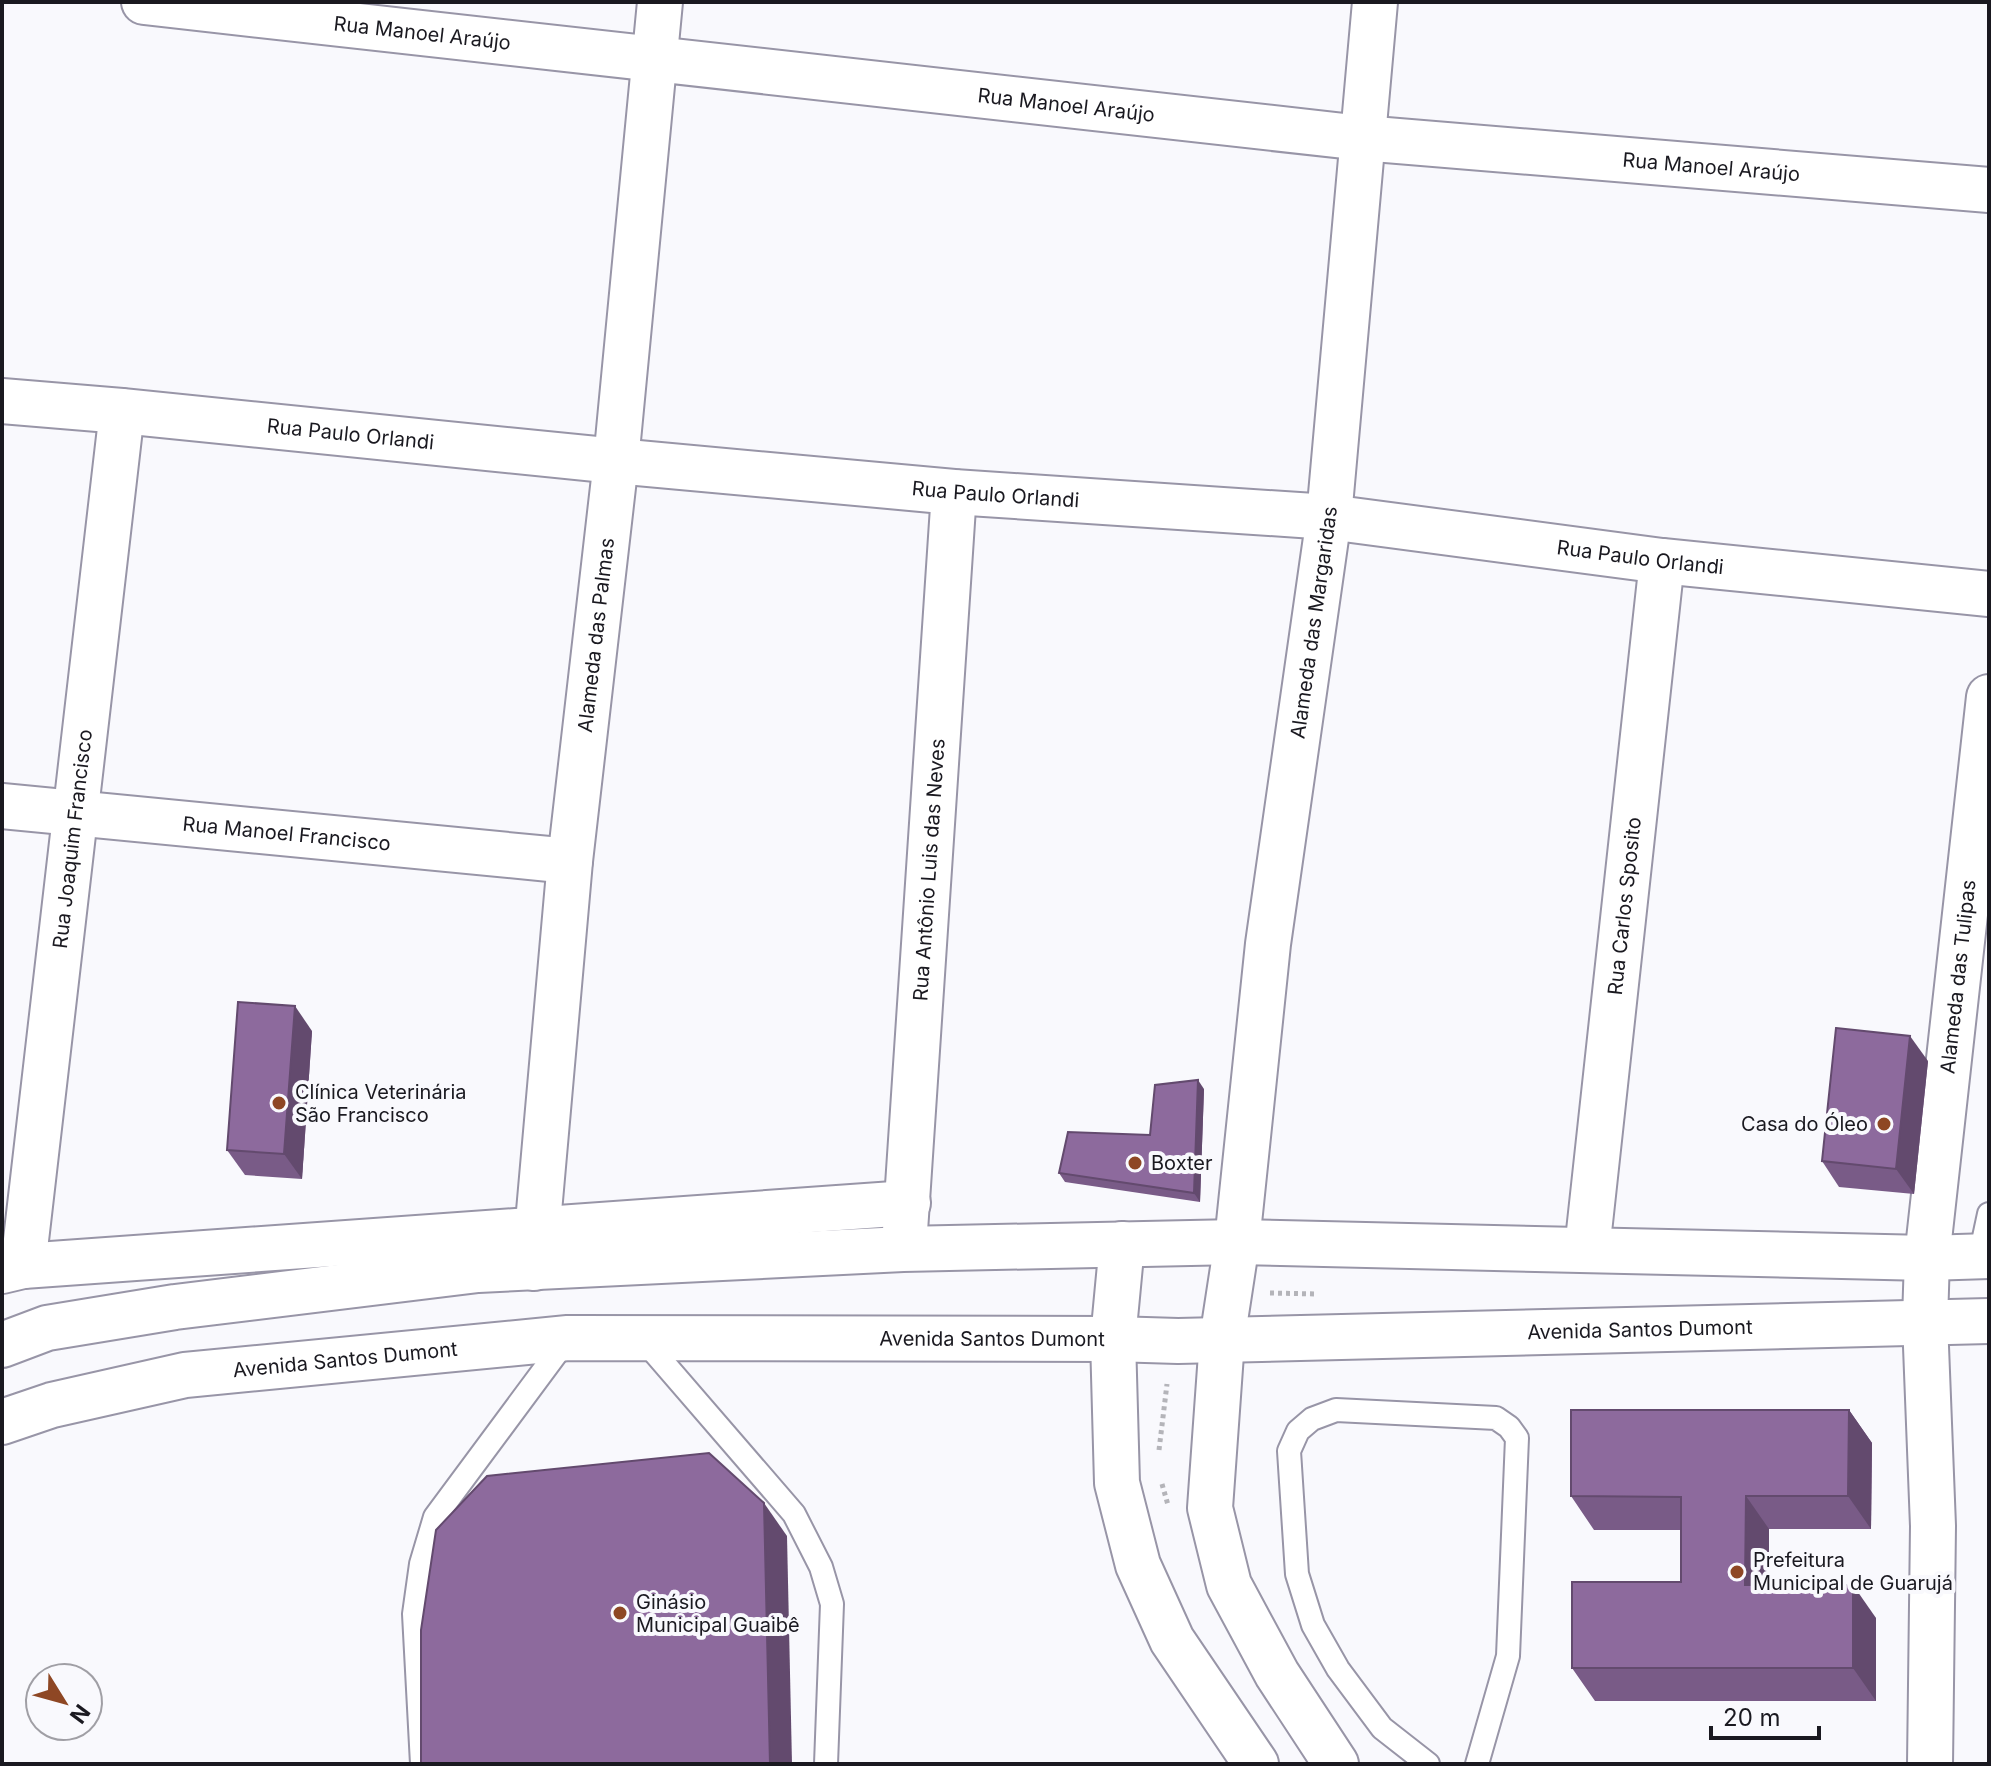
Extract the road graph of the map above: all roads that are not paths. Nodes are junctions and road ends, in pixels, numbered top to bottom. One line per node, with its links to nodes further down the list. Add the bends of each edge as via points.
1 (144, 2): 4 (street, Rua Manoel Araújo)
2 (660, 2): 4 (street, Alameda das Palmas)
3 (1375, 2): 5 (street, Alameda das Margaridas)
4 (653, 60): 5 (street, Rua Manoel Araújo); 9 (street, Alameda das Palmas)
5 (1362, 138): 6 (street, Rua Manoel Araújo); 11 (street, Alameda das Margaridas)
6 (1989, 190)
7 (2, 401): 8 (street, Rua Paulo Orlandi)
8 (122, 411): 9 (street, Rua Paulo Orlandi); 16 (street, Rua Joaquim Francisco)
9 (616, 461): 10 (street, Rua Paulo Orlandi); 17 (street, Alameda das Palmas)
10 (954, 492): 11 (street, Rua Paulo Orlandi); 18 (street, Rua Antônio Luis das Neves)
11 (1329, 517): 12 (street, Rua Paulo Orlandi); 20 (street, Alameda das Margaridas, via 1268,944)
12 (1662, 561): 13 (street, Rua Paulo Orlandi); 24 (street, Rua Carlos Sposito)
13 (1989, 594)
14 (1989, 697): 26 (street, Alameda das Tulipas)
15 (2, 806): 16 (street, Rua Manoel Francisco)
16 (76, 812): 17 (street, Rua Manoel Francisco); 27 (street, Rua Joaquim Francisco)
17 (570, 861): 23 (street, Alameda das Palmas)
18 (908, 1203): 22 (street, Rua Antônio Luis das Neves); 23 (street)
19 (1989, 1214): 25 (lane)
20 (1237, 1242): 21 (street); 24 (street); 33 (street, Alameda das Margaridas)
21 (1122, 1244): 22 (street); 32 (street)
22 (903, 1249): 23 (street)
23 (536, 1250): 27 (street); 34 (street, via 478,1270 175,1307 47,1328)
24 (1587, 1250): 26 (street)
25 (1985, 1256): 26 (street)
26 (1927, 1258): 28 (street, Alameda das Tulipas)
27 (12, 1268)
28 (1925, 1321): 29 (street, Avenida Santos Dumont); 33 (street, Avenida Santos Dumont); 46 (street, via 1933,1526)
29 (1989, 1321)
30 (641, 1336): 31 (street, Avenida Santos Dumont); 32 (street, Avenida Santos Dumont); 36 (lane)
31 (568, 1338): 35 (street, Avenida Santos Dumont, via 185,1375 52,1405); 38 (lane)
32 (1113, 1339): 33 (street, Avenida Santos Dumont); 42 (street, via 1117,1483 1138,1565 1172,1640)
33 (1222, 1340): 43 (street, Alameda das Margaridas, via 1210,1508 1229,1585 1277,1674)
34 (2, 1345)
35 (2, 1422)
36 (762, 1479): 37 (lane); 41 (lane, via 794,1514 821,1567 832,1604)
37 (731, 1480)
38 (461, 1481): 39 (lane); 40 (lane, via 435,1517 414,1614)
39 (492, 1481)
40 (422, 1764)
41 (826, 1764)
42 (1256, 1764)
43 (1336, 1764)
44 (1428, 1764): 45 (lane, via 1382,1728 1338,1669 1313,1625 1297,1574 1289,1451 1298,1431 1336,1410 1496,1418 1517,1438 1508,1656)
45 (1477, 1764)
46 (1930, 1764)

